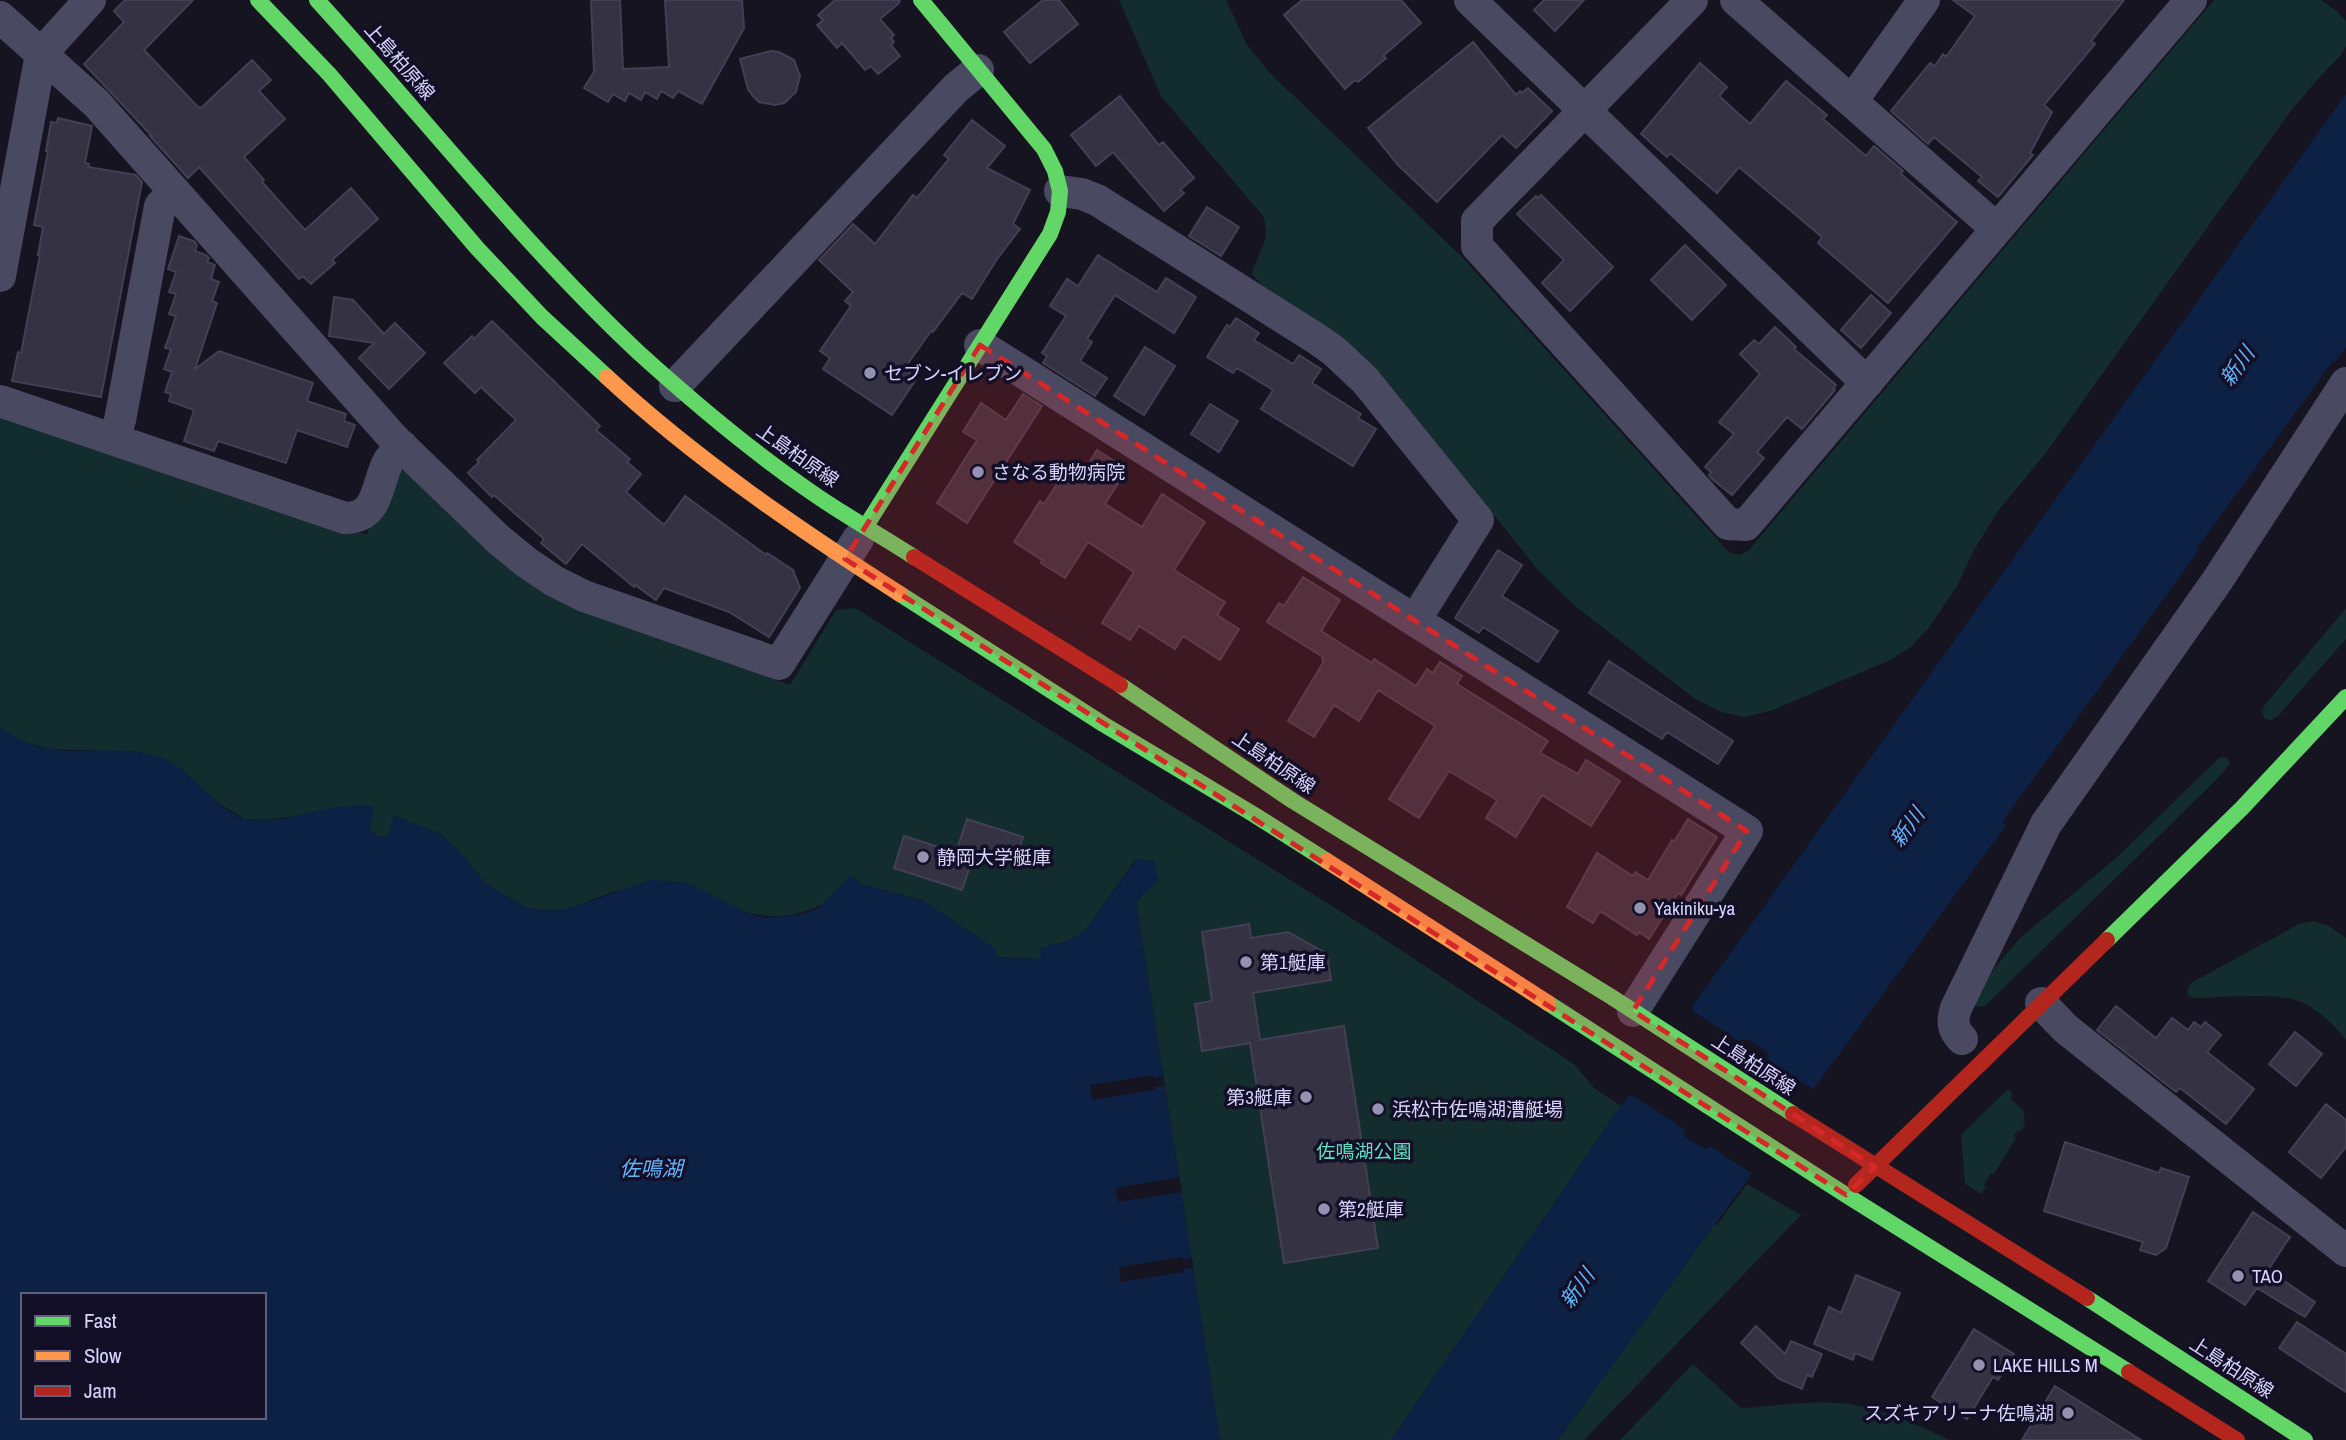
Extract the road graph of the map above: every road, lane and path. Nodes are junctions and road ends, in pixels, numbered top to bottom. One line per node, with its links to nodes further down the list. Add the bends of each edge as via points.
1 (90, 0): 11 (street)
2 (258, 0): 27 (street, via 329,74 489,261 575,350 701,458)
3 (317, 0): 22 (street, 上島柏原線, via 542,256)
4 (921, 0): 12 (street)
5 (1470, 0): 14 (street)
6 (1692, 0): 14 (street)
7 (1736, 0): 13 (street)
8 (1924, 0): 13 (street)
9 (2191, 0): 17 (street)
10 (0, 17): 11 (street)
11 (41, 54): 16 (street, via 96,103); 18 (street)
12 (978, 70): 15 (street, via 1044,149); 22 (street)
13 (1852, 102): 17 (street)
14 (1585, 111): 20 (street); 20 (street, via 1477,221 1478,246 1728,524 1746,525)
15 (1060, 191): 19 (street, via 1060,207 1050,234); 28 (street, via 1097,200 1317,339 1365,380 1478,520)
16 (175, 192): 24 (street, via 160,206); 25 (street)
17 (1997, 229): 20 (street)
18 (0, 276)
19 (980, 345): 26 (street); 28 (street)
20 (1867, 383)
21 (2346, 383): 32 (street, via 2217,582 2046,824 1956,1008 1952,1020)
22 (675, 386): 26 (street, 上島柏原線, via 777,468)
23 (0, 401): 24 (street)
24 (114, 439): 25 (street, via 357,518 373,503 388,461)
25 (402, 446): 27 (street, via 499,540 554,581 616,608 779,664)
26 (866, 526): 27 (street); 31 (street, 上島柏原線, via 1143,700 1293,801)
27 (845, 559): 34 (street, via 1253,814)
28 (1415, 620): 31 (street, via 1747,831)
29 (2346, 697): 30 (street, via 2242,808)
30 (2041, 1003): 33 (street); 35 (street, via 2066,1029)
31 (1642, 1016): 33 (street, 上島柏原線)
32 (1962, 1039)
33 (1875, 1167): 34 (street); 37 (street, 上島柏原線)
34 (1846, 1195): 36 (street)
35 (2346, 1251)
36 (2237, 1440)
37 (2305, 1440)

